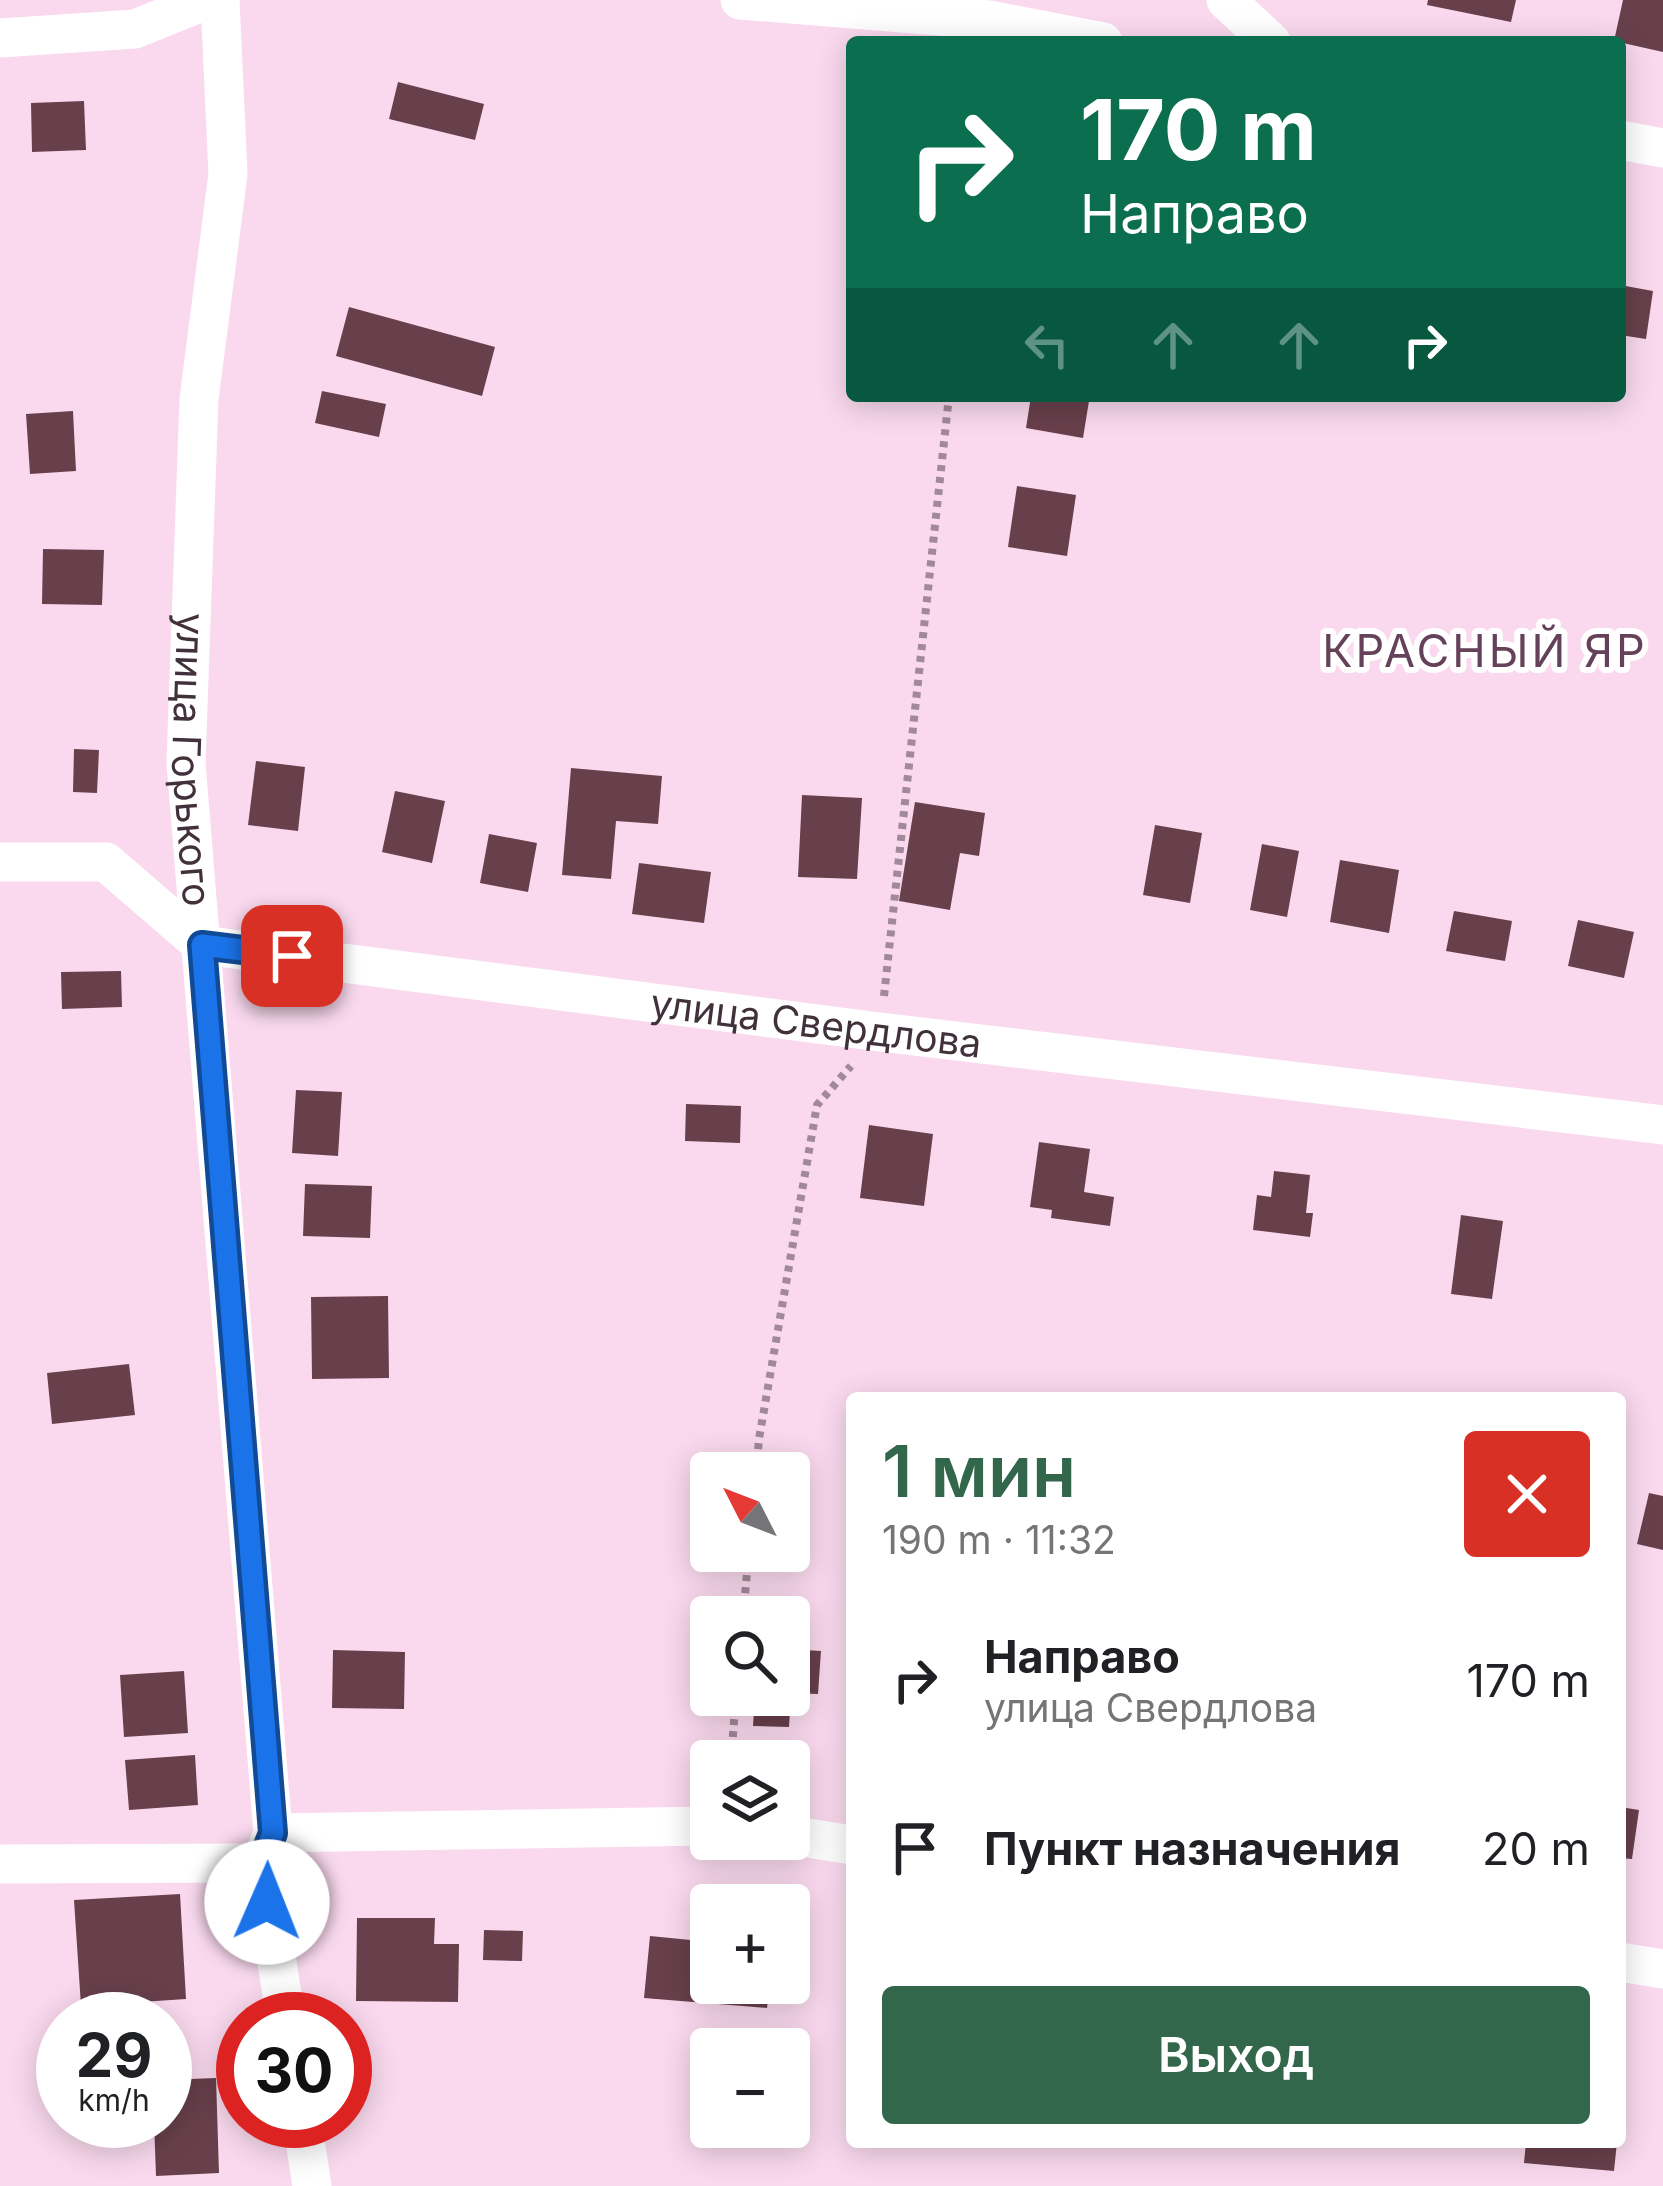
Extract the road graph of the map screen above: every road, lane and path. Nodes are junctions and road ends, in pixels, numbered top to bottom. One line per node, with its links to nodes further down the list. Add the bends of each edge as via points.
1 (206, 0): 7 (street, via 136,28)
2 (220, 0): 12 (street, улица Горького, via 228,174 199,399 186,763)
3 (740, 0): 5 (street, via 989,20)
4 (1226, 0): 6 (street)
5 (1072, 36)
6 (1265, 36)
7 (0, 38)
8 (1626, 141): 9 (street)
9 (1663, 148)
10 (948, 402): 13 (path)
11 (0, 862): 12 (street, via 106,862)
12 (202, 945): 13 (street, улица Свердлова); 19 (street, улица Горького)
13 (880, 1032): 14 (street, улица Свердлова); 15 (path, via 817,1105)
14 (1663, 1125)
15 (758, 1452)
16 (690, 1827): 19 (street)
17 (810, 1838): 18 (street)
18 (846, 1844)
19 (267, 1848): 20 (street); 23 (street, улица Горького)
20 (0, 1864)
21 (1626, 1963): 22 (street)
22 (1663, 1969)
23 (283, 1992)
24 (306, 2148): 25 (street)
25 (312, 2186)

